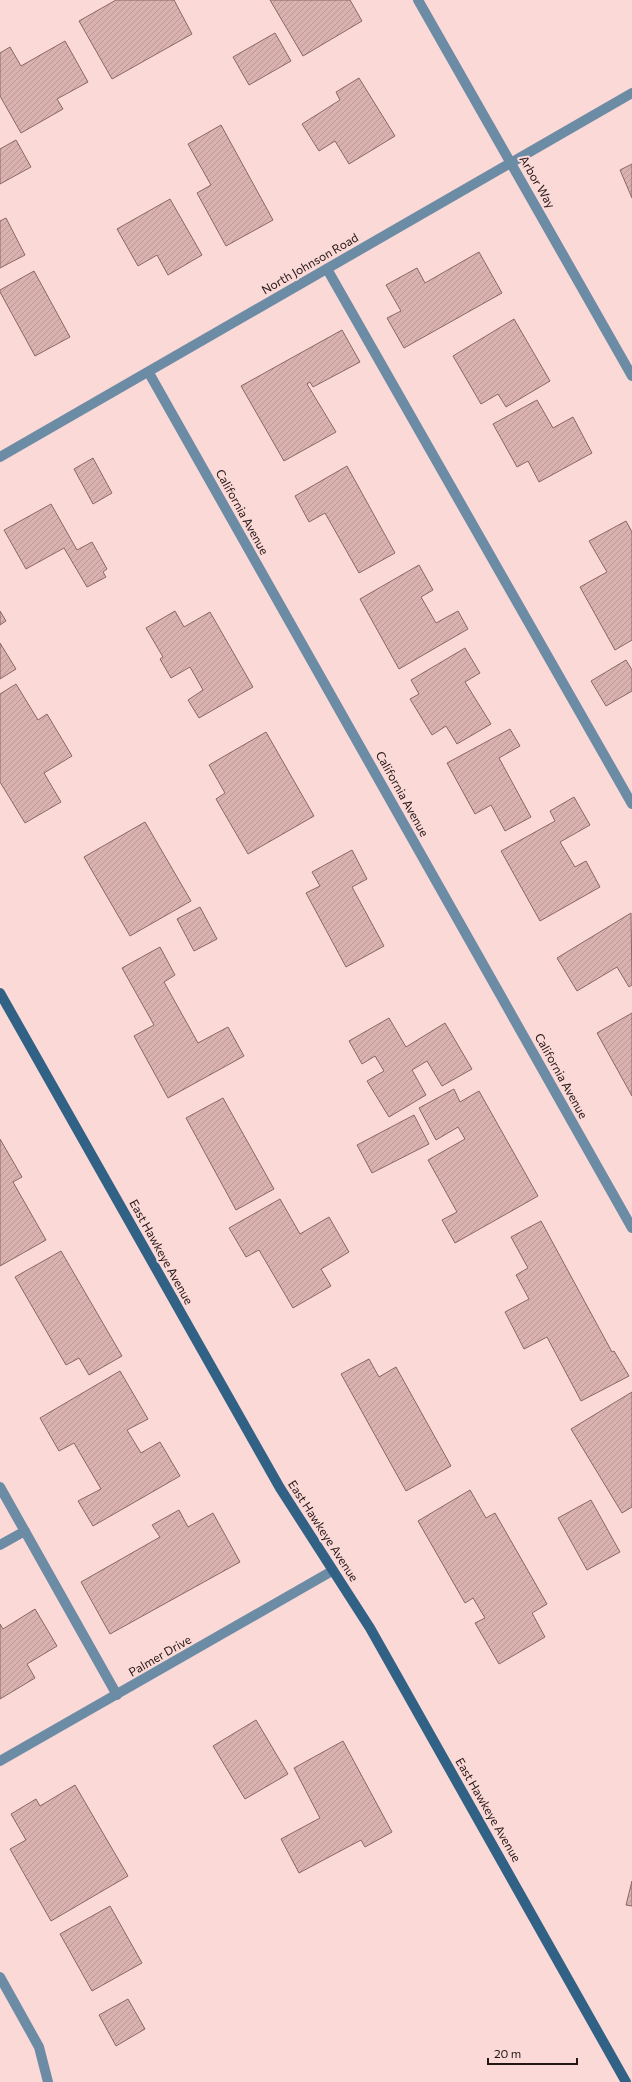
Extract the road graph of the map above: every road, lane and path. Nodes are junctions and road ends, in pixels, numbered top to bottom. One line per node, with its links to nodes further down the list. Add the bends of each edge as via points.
1 (418, 0): 3 (street, Arbor Way)
2 (632, 93): 3 (street, North Johnson Road)
3 (511, 163): 4 (street, North Johnson Road); 6 (street, Arbor Way)
4 (327, 269): 5 (street, North Johnson Road); 8 (street)
5 (149, 373): 7 (street, North Johnson Road); 10 (street, California Avenue)
6 (632, 376)
7 (0, 458)
8 (632, 804)
9 (0, 993): 14 (street, East Hawkeye Avenue, via 291,1508)
10 (632, 1228)
11 (0, 1487): 12 (street)
12 (25, 1531): 13 (street); 15 (street)
13 (0, 1545)
14 (332, 1571): 15 (street, Palmer Drive); 19 (street, East Hawkeye Avenue, via 379,1645)
15 (117, 1695): 16 (street, Palmer Drive)
16 (0, 1761)
17 (0, 1977): 18 (street, via 39,2047)
18 (48, 2082)
19 (626, 2082)

